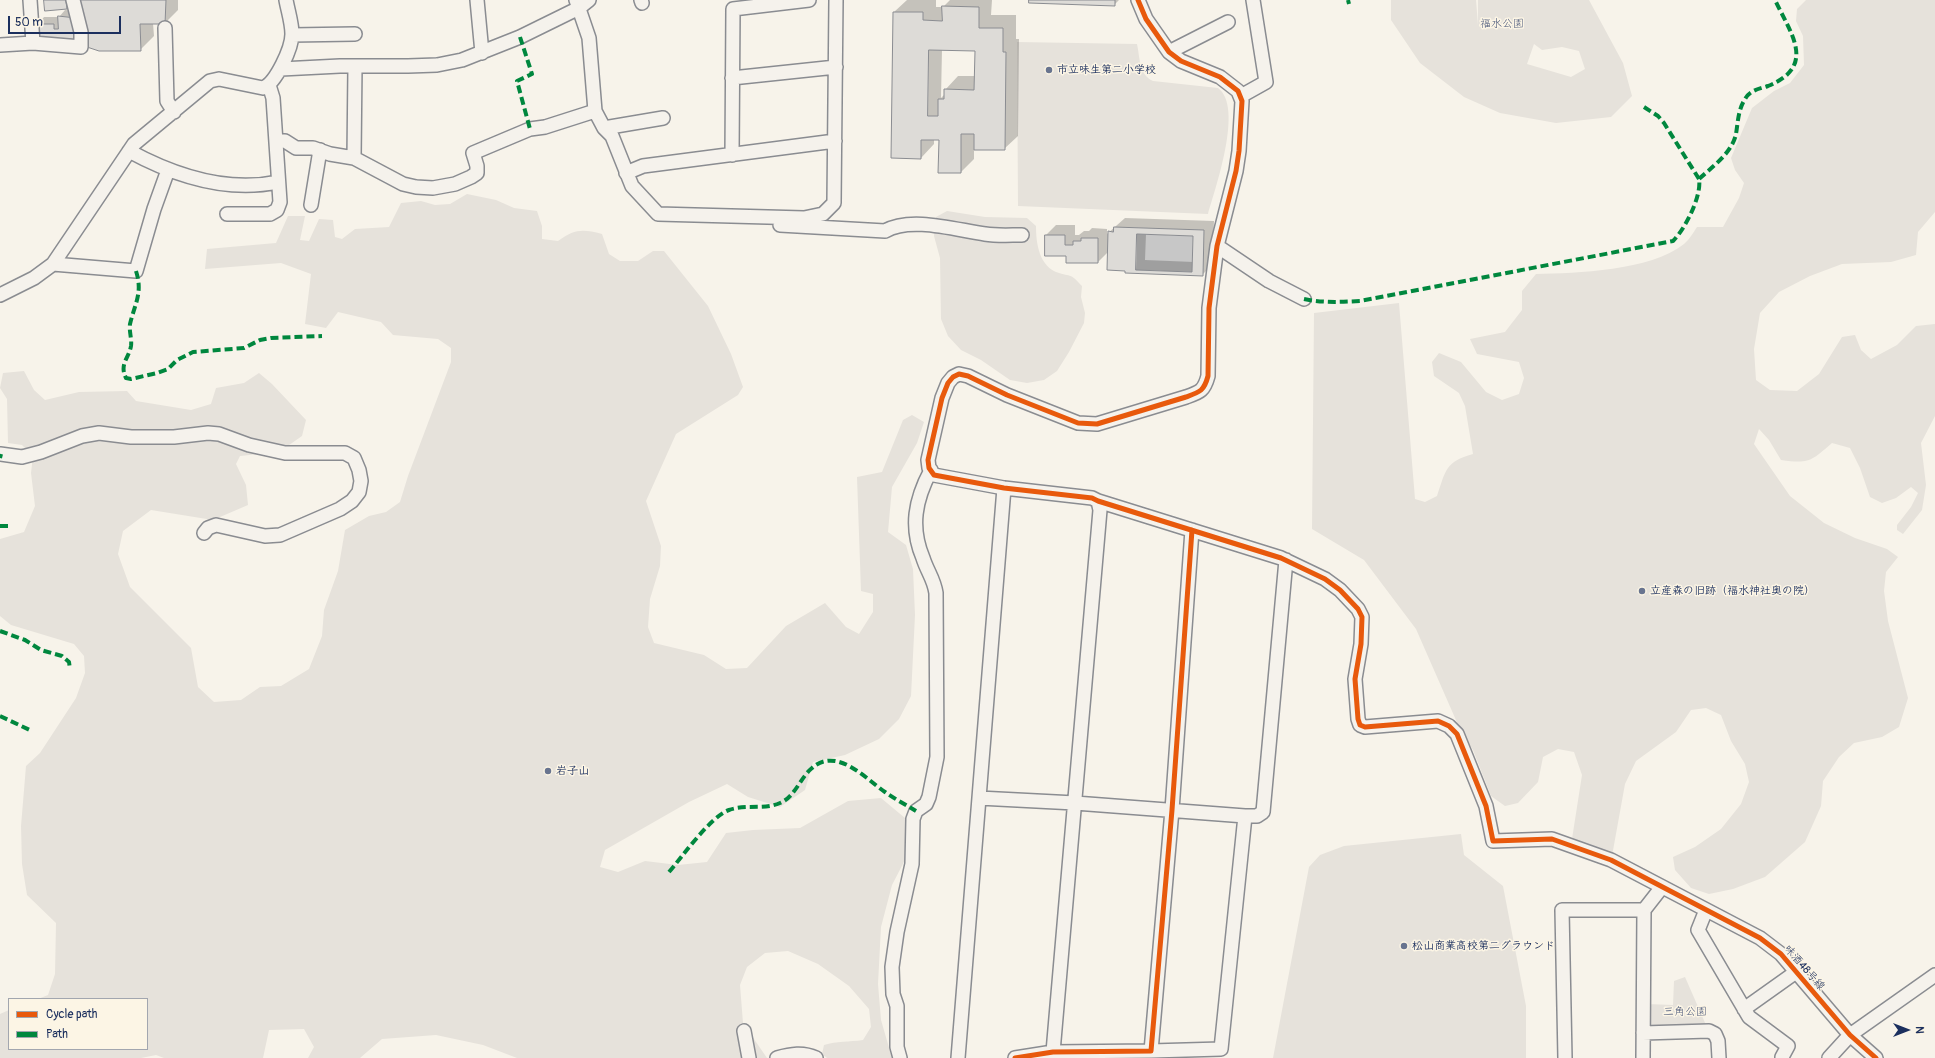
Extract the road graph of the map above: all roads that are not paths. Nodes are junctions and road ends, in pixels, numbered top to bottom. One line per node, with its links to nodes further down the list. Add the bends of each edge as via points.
1 (30, 0): 14 (street)
2 (73, 0): 14 (street, via 81,32 81,47)
3 (286, 0): 13 (street)
4 (477, 0): 17 (street)
5 (809, 0): 21 (street, via 733,9)
6 (836, 0): 19 (street)
7 (1253, 0): 23 (street, via 1266,82)
8 (1141, 1): 16 (street, via 1146,19)
9 (581, 3): 17 (street); 24 (street, via 590,46)
10 (1228, 22): 16 (street)
11 (165, 28): 25 (street, via 167,101)
12 (355, 34): 13 (street)
13 (292, 35): 20 (street)
14 (33, 43): 15 (street)
15 (0, 45)
16 (1169, 52): 23 (street, via 1181,61 1220,77 1233,85)
17 (482, 53): 18 (street, via 462,60 437,64)
18 (355, 66): 20 (street); 33 (street)
19 (836, 67): 21 (street); 29 (street)
20 (281, 69): 22 (street)
21 (732, 78): 32 (street)
22 (270, 85): 25 (street, via 263,88 219,79 210,81); 28 (street)
23 (1241, 96): 41 (street, via 1238,158)
24 (596, 111): 27 (street); 33 (street, via 530,129 473,153 477,173 455,184 433,188 403,184)
25 (174, 112): 31 (street, via 134,144)
26 (663, 118): 27 (street)
27 (604, 128): 35 (street, via 612,136)
28 (276, 141): 30 (street, via 285,141 296,148); 36 (street)
29 (835, 141): 32 (street); 39 (street, via 834,204 831,208 814,217)
30 (320, 150): 33 (street); 37 (street)
31 (129, 151): 34 (street); 42 (street)
32 (732, 155): 35 (street, via 643,166)
33 (354, 158)
34 (168, 170): 36 (street, via 208,182 261,185); 42 (street, via 136,271)
35 (626, 173): 39 (street, via 632,186 658,214)
36 (278, 182): 38 (street, via 280,202 277,210 270,214)
37 (311, 205)
38 (226, 214)
39 (772, 217): 40 (street, via 778,224 786,226 884,231 894,226 913,225 950,227 987,234)
40 (1022, 235)
41 (1217, 246): 44 (street, via 1269,281); 46 (street, via 1209,308 1208,376 1206,386 1199,392 1097,424 1088,424 1078,423 1007,396 959,374 948,383 942,398 928,460)
42 (53, 264): 43 (street, via 34,278)
43 (0, 295)
44 (1304, 299)
45 (0, 454): 50 (street, via 22,457 82,436 99,433 146,437 208,433 219,434 249,446 285,453 345,453 354,458 361,481 359,492 352,501 340,509 280,535 266,536 216,525)
46 (931, 470): 47 (street, via 934,475); 71 (street, via 923,484 914,528 916,540 932,575 936,592 937,757 929,797 926,804 916,811 914,819 912,864 892,967 893,994 897,1006 897,1047)
47 (1004, 488): 48 (street, via 1092,498); 52 (street)
48 (1098, 501): 49 (street); 53 (street, via 1100,510)
49 (1192, 530): 51 (street); 54 (street)
50 (204, 532)
51 (1286, 560): 55 (street, via 1263,812 1257,816); 56 (street, 味酒48号線, via 1325,579 1340,590 1362,617 1361,644 1355,678 1360,725 1365,727 1438,721 1449,726 1457,734 1486,806 1492,841 1552,839 1611,860)
52 (979, 798): 53 (street); 72 (street)
53 (1075, 803): 54 (street); 66 (street)
54 (1172, 810): 55 (street); 65 (street)
55 (1245, 816): 65 (street, via 1221,1050)
56 (1662, 887): 57 (street); 58 (street, 味酒48号線)
57 (1644, 910): 63 (street); 74 (street, via 1562,910)
58 (1706, 910): 59 (street, 味酒48号線, via 1760,938 1781,954); 61 (street, via 1698,930)
59 (1796, 972): 61 (street); 64 (street, 味酒48号線)
60 (1935, 975): 64 (street)
61 (1744, 1009): 67 (street, via 1749,1017 1788,1046)
62 (744, 1031): 68 (street)
63 (1643, 1033): 75 (street); 76 (street, via 1709,1031 1715,1034 1718,1041)
64 (1850, 1035): 77 (street); 78 (street, 味酒48号線)
65 (1151, 1051): 66 (street)
66 (1054, 1055): 73 (street)
67 (1782, 1057)
68 (749, 1058)
69 (777, 1058): 70 (street, via 789,1054 804,1054)
70 (816, 1058)
71 (900, 1058)
72 (958, 1058)
73 (1015, 1058)
74 (1565, 1058)
75 (1643, 1058)
76 (1719, 1058)
77 (1829, 1058)
78 (1876, 1058)

